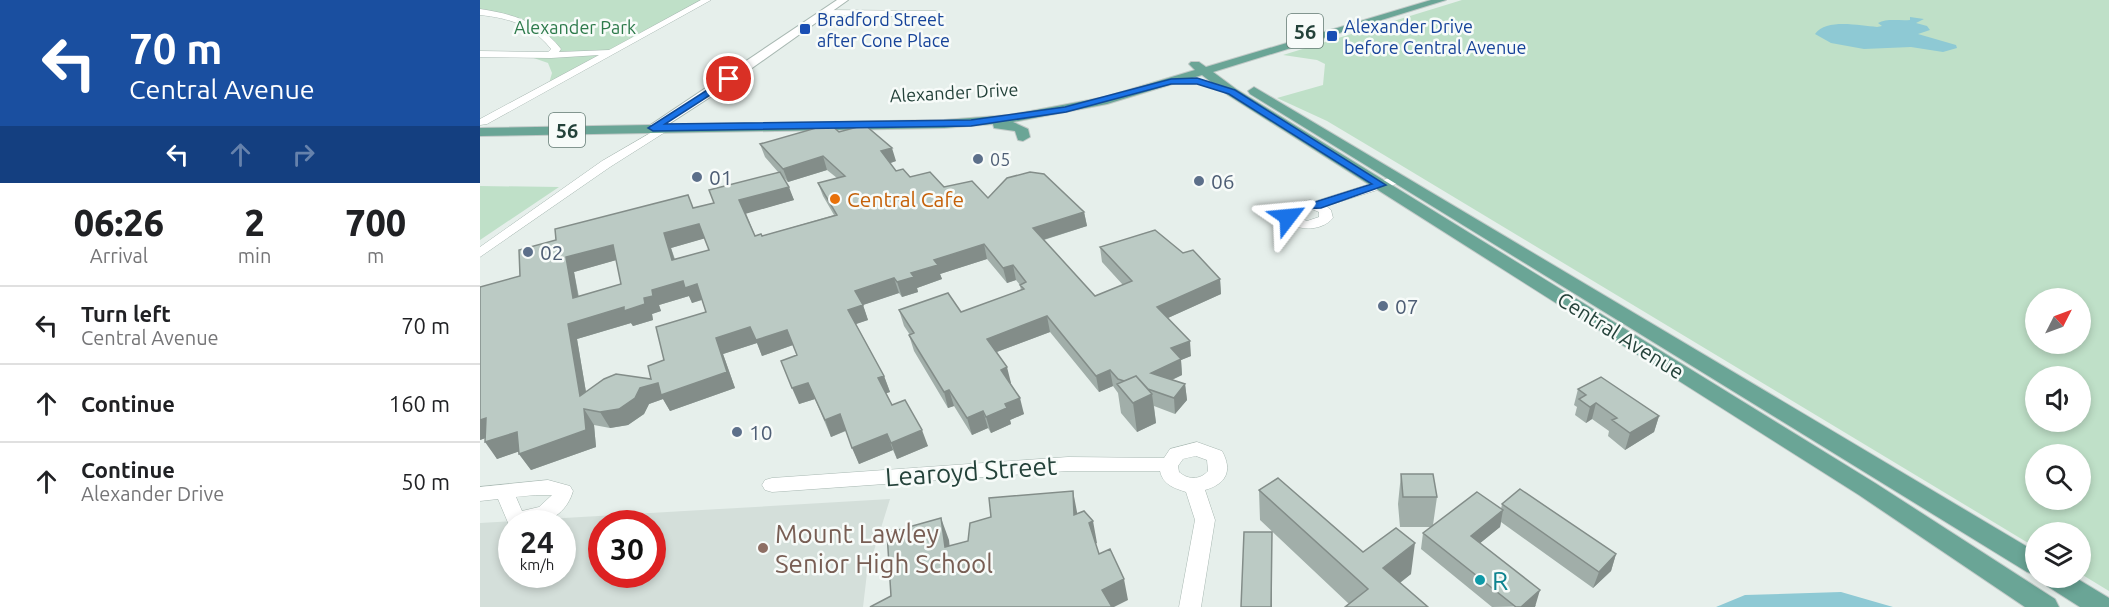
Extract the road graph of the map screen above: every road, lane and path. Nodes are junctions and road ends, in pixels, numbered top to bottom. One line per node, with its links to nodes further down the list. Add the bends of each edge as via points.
1 (707, 0): 9 (street)
2 (843, 0): 6 (street)
3 (1415, 0): 14 (main road, Alexander Drive / 56)
4 (1441, 0): 12 (main road, Alexander Drive / 56)
5 (480, 12): 8 (street, via 533,25)
6 (827, 12): 7 (street); 20 (street)
7 (936, 14)
8 (549, 40): 11 (street); 13 (street, via 556,49)
9 (610, 52): 13 (street); 18 (street)
10 (480, 54): 11 (street)
11 (502, 54): 13 (street)
12 (1246, 58): 14 (main road, Alexander Drive / 56); 16 (main road, via 1235,66)
13 (550, 59)
14 (1201, 67): 17 (main road, Alexander Drive / 56); 19 (main road, Central Avenue); 20 (main road, Alexander Drive / 56, via 1075,97 982,111); 24 (main road, Central Avenue, via 1226,74)
15 (552, 73): 18 (street)
16 (1233, 75)
17 (1171, 81): 19 (main road, via 1197,81); 21 (main road, Alexander Drive / 56, via 1066,109)
18 (549, 87): 22 (street)
19 (1232, 92): 24 (main road, Central Avenue)
20 (667, 122): 21 (main road, Alexander Drive / 56); 22 (main road, Alexander Drive / 56); 26 (street, via 615,153 606,164)
21 (971, 123): 23 (main road, via 1014,126 1021,129)
22 (481, 125)
23 (1023, 137)
24 (1395, 185): 25 (street); 32 (main road, Central Avenue); 35 (main road, Central Avenue)
25 (1322, 209)
26 (480, 253)
27 (1169, 465): 28 (street, Learoyd Street, via 1068,464); 29 (street, via 1173,479); 29 (street, via 1177,454 1190,449 1215,456 1219,465 1215,477)
28 (772, 485)
29 (1194, 486): 34 (street, via 1205,520)
30 (504, 493): 31 (street)
31 (480, 494)
32 (2025, 558)
33 (2072, 588): 36 (main road)
34 (1190, 607)
35 (2046, 607)
36 (2102, 607)

